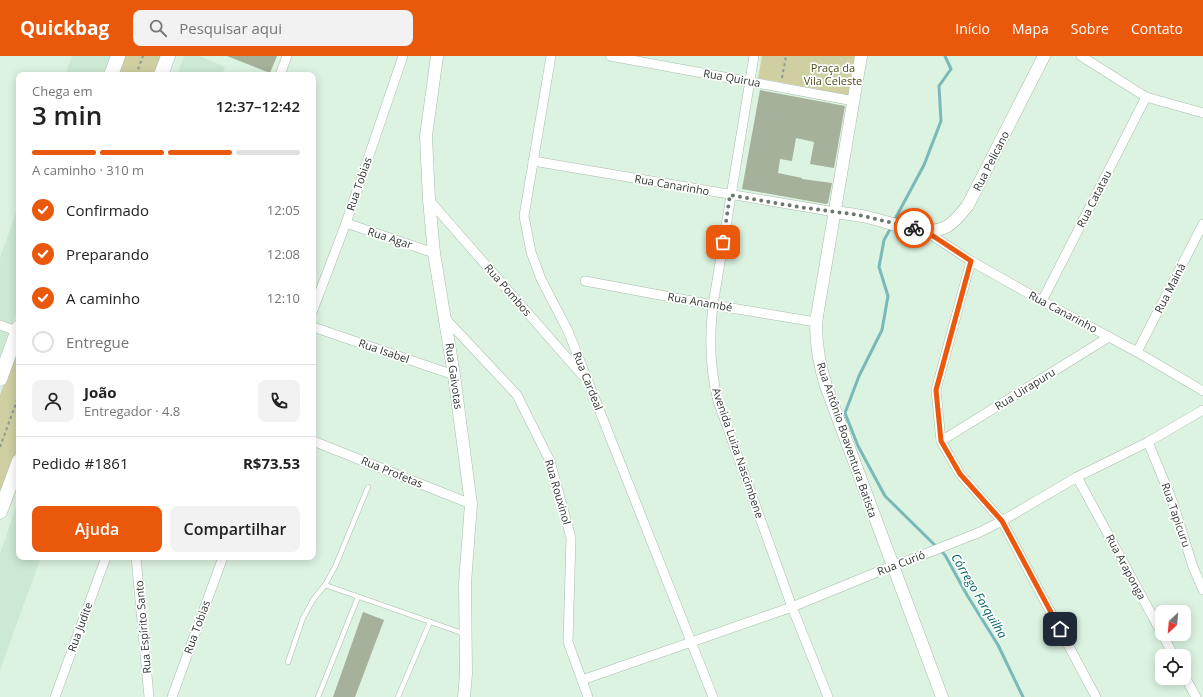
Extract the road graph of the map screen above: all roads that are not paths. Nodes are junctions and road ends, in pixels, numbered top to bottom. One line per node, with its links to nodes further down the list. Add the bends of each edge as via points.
1 (118, 56): 12 (main road)
2 (168, 56): 13 (main road)
3 (287, 56): 14 (street)
4 (403, 56): 24 (street, Rua Tobias)
5 (437, 56): 21 (street, Rua Gaivotas, via 426,136)
6 (551, 56): 19 (street, Rua Cardeal)
7 (610, 56): 15 (street, Rua Quirua)
8 (754, 56): 15 (street, Avenida Luiza Nascimbene)
9 (861, 56): 17 (street, Rua Antônio Boaventura Batista)
10 (1044, 56): 26 (street, Rua Pelicano, via 968,205 946,227)
11 (1081, 56): 16 (street)
12 (113, 72)
13 (162, 72)
14 (281, 72)
15 (749, 82): 17 (street, Rua Quirua); 20 (street, Avenida Luiza Nascimbene)
16 (1146, 97): 18 (street); 30 (street, Rua Catatau)
17 (854, 101): 22 (street, Rua Antônio Boaventura Batista)
18 (1203, 113)
19 (533, 161): 20 (street, Rua Canarinho); 43 (street, Rua Cardeal, via 524,216 531,252)
20 (730, 195): 22 (street, Rua Canarinho); 32 (street, Avenida Luiza Nascimbene)
21 (428, 200): 27 (street, Rua Gaivotas); 43 (street, Rua Pombos)
22 (835, 212): 23 (street, Rua Canarinho); 34 (street, Rua Antônio Boaventura Batista)
23 (882, 221): 26 (street, Rua Pelicano)
24 (346, 223): 27 (street, Rua Agar); 31 (street, Rua Tobias)
25 (1203, 224): 40 (street, Rua Mainá)
26 (924, 230): 28 (street, Rua Canarinho)
27 (434, 253): 33 (street, Rua Gaivotas)
28 (971, 261): 30 (street, Rua Canarinho); 46 (street, via 936,390)
29 (585, 281): 32 (street, Rua Anambé)
30 (1042, 301): 39 (street, Rua Canarinho)
31 (316, 302)
32 (713, 305): 34 (street, Rua Anambé); 62 (street, Avenida Luiza Nascimbene, via 710,353 718,401)
33 (445, 318): 41 (street, Rua Gaivotas); 68 (street, Rua Rouxinol, via 517,396 550,461 571,538 568,642)
34 (816, 322): 58 (street, Rua Antônio Boaventura Batista, via 816,345 826,386)
35 (0, 325): 37 (street)
36 (316, 327): 41 (street, Rua Isabel)
37 (16, 329)
38 (16, 335): 42 (main road)
39 (1109, 337): 40 (street, Rua Canarinho); 46 (street, Rua Uirapuru)
40 (1137, 352): 44 (street, Rua Canarinho)
41 (454, 375): 52 (street, Rua Gaivotas)
42 (0, 379)
43 (588, 381): 65 (street, Rua Cardeal)
44 (1203, 391)
45 (1203, 410): 48 (street, Rua Curió)
46 (941, 441): 54 (street, via 960,474)
47 (316, 442): 52 (street, Rua Profetas)
48 (1148, 442): 50 (street, Rua Curió); 60 (street, Rua Tapicuru, via 1173,503)
49 (16, 469): 53 (main road)
50 (1077, 477): 54 (street, Rua Curió); 66 (street, Rua Araponga)
51 (368, 487): 59 (lane, via 335,567)
52 (471, 504): 64 (street, Rua Gaivotas, via 465,583)
53 (0, 512)
54 (1002, 521): 58 (street, Rua Curió); 80 (street)
55 (105, 560): 70 (street, Rua Judite)
56 (136, 560): 71 (street, Rua Espírito Santo)
57 (222, 560): 72 (street, Rua Tobias)
58 (892, 566): 62 (street, Rua Curió); 79 (street, Rua Antônio Boaventura Batista)
59 (324, 585): 61 (lane); 67 (lane, via 303,618)
60 (1203, 590)
61 (358, 597): 63 (lane); 73 (lane)
62 (792, 607): 65 (street, Rua Curió); 78 (street, Avenida Luiza Nascimbene)
63 (430, 622): 64 (lane); 74 (lane)
64 (466, 634): 75 (street, Rua Gaivotas)
65 (692, 642): 68 (street, Rua Curió); 77 (street, Rua Cardeal)
66 (1170, 649)
67 (288, 662)
68 (582, 680): 76 (street, Rua Rouxinol)
69 (1189, 685): 81 (street)
70 (55, 697)
71 (149, 697)
72 (172, 697)
73 (318, 697)
74 (398, 697)
75 (464, 697)
76 (588, 697)
77 (712, 697)
78 (828, 697)
79 (942, 697)
80 (1096, 697)
81 (1196, 697)

